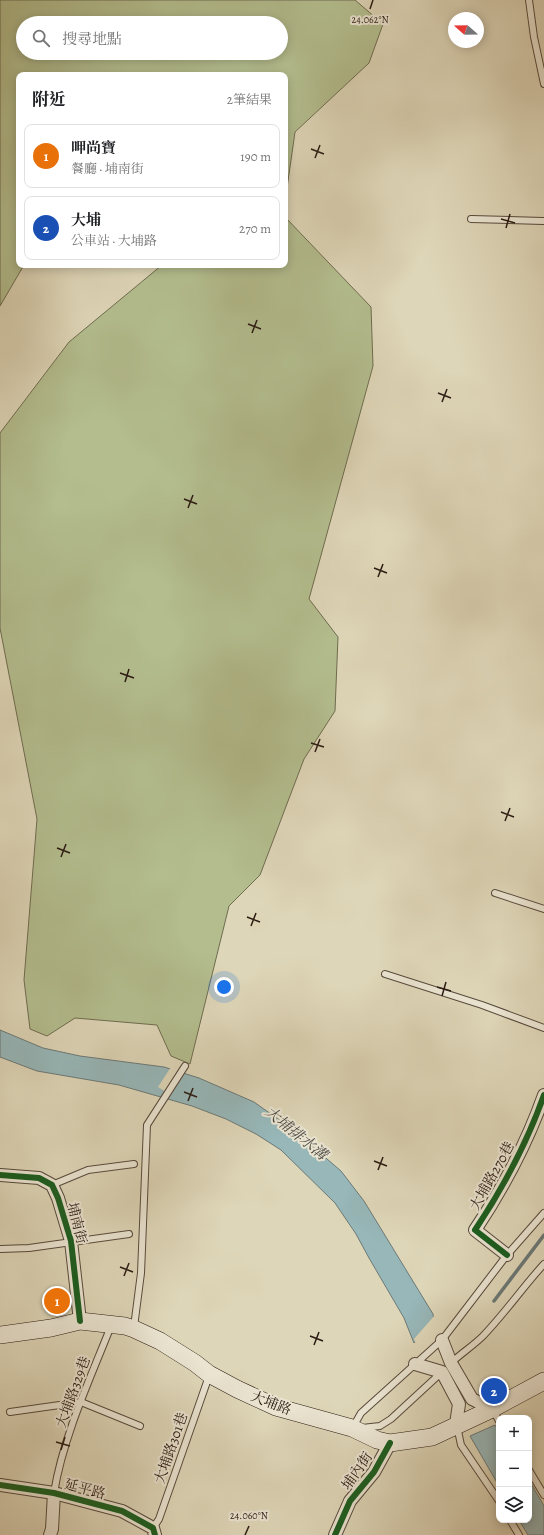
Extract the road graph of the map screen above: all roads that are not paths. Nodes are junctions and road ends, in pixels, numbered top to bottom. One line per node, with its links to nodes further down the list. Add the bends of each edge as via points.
1 (529, 0): 2 (lane)
2 (544, 84)
3 (471, 219): 4 (lane)
4 (544, 221)
5 (495, 893): 6 (lane)
6 (544, 909)
7 (384, 974): 8 (lane)
8 (544, 1028)
9 (185, 1066): 22 (lane, via 147,1125 141,1273)
10 (544, 1095): 18 (street, 大埔路270巷, via 510,1173 475,1230)
11 (134, 1164): 13 (lane, via 88,1170)
12 (0, 1174): 13 (street, via 39,1178)
13 (52, 1185): 16 (street, 埔南街)
14 (544, 1213): 18 (lane)
15 (129, 1234): 16 (lane)
16 (71, 1241): 17 (lane, via 30,1248); 20 (street, 埔南街)
17 (0, 1249)
18 (507, 1255): 24 (lane)
19 (544, 1264): 26 (lane, via 508,1309)
20 (80, 1321): 21 (main road, 大埔路); 23 (main road, 大埔路)
21 (111, 1324): 22 (main road, 大埔路); 29 (lane, 大埔路329巷)
22 (134, 1329): 27 (main road, 大埔路, via 160,1341)
23 (0, 1335)
24 (442, 1340): 25 (lane); 26 (street)
25 (415, 1364): 26 (street); 34 (lane, via 361,1413)
26 (446, 1368): 31 (street, via 472,1399); 32 (street, via 459,1404); 34 (lane, via 392,1419 380,1426)
27 (209, 1374): 34 (main road, 大埔路, via 276,1407); 42 (lane, 大埔路301巷)
28 (544, 1381): 31 (main road, 大埔路)
29 (81, 1402): 30 (lane); 33 (lane); 38 (lane, 大埔路329巷, via 58,1472)
30 (10, 1412)
31 (496, 1415): 32 (main road, 大埔路)
32 (456, 1424): 35 (main road, 大埔路, via 432,1437); 40 (lane, via 461,1445)
33 (140, 1426)
34 (352, 1428): 35 (main road, 大埔路)
35 (390, 1443): 44 (street, 埔內街, via 374,1472 350,1501)
36 (532, 1475): 39 (lane)
37 (0, 1485): 38 (street, 延平路)
38 (54, 1493): 42 (street, 延平路, via 122,1511); 43 (street)
39 (544, 1495)
40 (496, 1496)
41 (512, 1523): 45 (lane)
42 (154, 1531)
43 (50, 1535)
44 (335, 1535)
45 (519, 1535)

